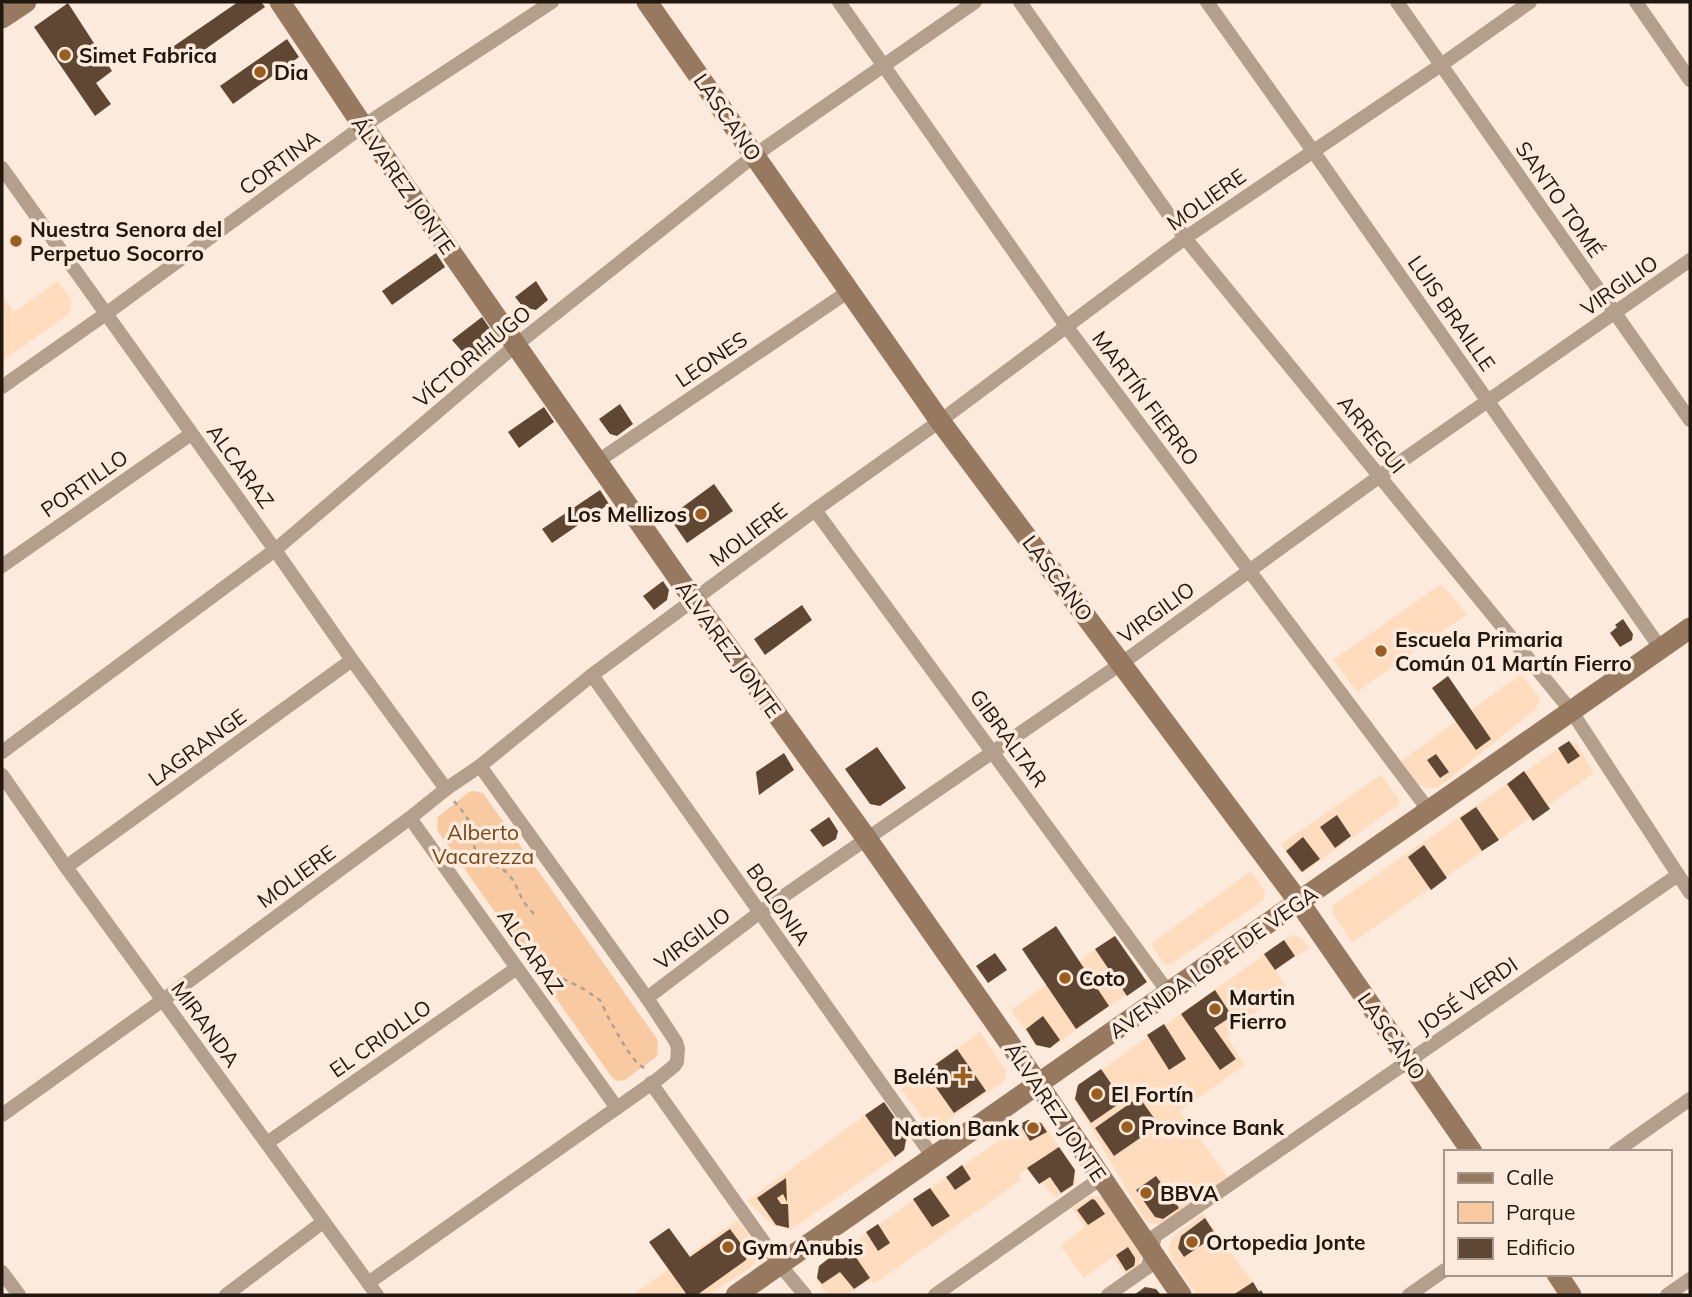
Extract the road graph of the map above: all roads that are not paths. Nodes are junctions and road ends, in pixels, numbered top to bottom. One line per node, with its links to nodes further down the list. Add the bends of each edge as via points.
1 (24, 2): 12 (street)
2 (279, 2): 16 (street, ÁLVAREZ JONTE)
3 (552, 2): 16 (street, CORTINA)
4 (648, 2): 18 (street, LASCANO)
5 (839, 2): 13 (street, MARTÍN FIERRO)
6 (975, 2): 13 (street, VÍCTOR HUGO)
7 (1020, 2): 20 (street, ARREGUI)
8 (1207, 2): 17 (street, LUIS BRAILLE)
9 (1396, 2): 14 (street, SANTO TOMÉ)
10 (1530, 2): 14 (street, MOLIERE)
11 (1636, 2): 15 (street)
12 (2, 18)
13 (883, 65): 18 (street, VÍCTOR HUGO); 25 (street, MARTÍN FIERRO)
14 (1441, 65): 17 (street, MOLIERE); 24 (street, SANTO TOMÉ)
15 (1690, 80)
16 (363, 126): 23 (street, CORTINA); 26 (street, ÁLVAREZ JONTE)
17 (1313, 151): 20 (street, MOLIERE); 28 (street, LUIS BRAILLE)
18 (755, 155): 22 (street, LASCANO); 26 (street, VÍCTOR HUGO)
19 (2, 168): 23 (street, ALCARAZ)
20 (1185, 238): 25 (street, MOLIERE); 33 (street, ARREGUI)
21 (1690, 260): 24 (street, VIRGILIO)
22 (849, 291): 30 (street, LASCANO); 32 (street, LEONES)
23 (107, 313): 27 (street, CORTINA); 31 (street, ALCARAZ)
24 (1615, 314): 28 (street, VIRGILIO); 29 (street, SANTO TOMÉ)
25 (1066, 326): 30 (street, MOLIERE); 37 (street, MARTÍN FIERRO)
26 (516, 345): 32 (street, ÁLVAREZ JONTE); 35 (street, VÍCTOR HUGO)
27 (2, 387)
28 (1488, 401): 33 (street, VIRGILIO); 40 (street, LUIS BRAILLE)
29 (1690, 420)
30 (940, 421): 34 (street, MOLIERE); 42 (street, LASCANO)
31 (191, 434): 35 (street, ALCARAZ); 36 (street, PORTILLO)
32 (598, 461): 38 (street, ÁLVAREZ JONTE)
33 (1380, 477): 37 (street, VIRGILIO); 44 (street, ARREGUI)
34 (815, 510): 38 (street, MOLIERE); 46 (street, GIBRALTAR)
35 (275, 550): 41 (street, ALCARAZ); 45 (street, VÍCTOR HUGO)
36 (2, 566)
37 (1249, 571): 42 (street, VIRGILIO); 50 (street, MARTÍN FIERRO)
38 (694, 600): 43 (street, MOLIERE); 52 (street, ÁLVAREZ JONTE)
39 (1690, 628): 40 (street, AVENIDA LOPE DE VEGA)
40 (1661, 649): 44 (street, AVENIDA LOPE DE VEGA)
41 (352, 660): 49 (street, ALCARAZ); 53 (street, LAGRANGE)
42 (1122, 663): 46 (street, VIRGILIO); 56 (street, LASCANO)
43 (592, 675): 47 (street, MOLIERE); 57 (street, BOLONIA)
44 (1572, 712): 50 (street, AVENIDA LOPE DE VEGA); 54 (street, ARREGUI)
45 (2, 752)
46 (993, 752): 52 (street, VIRGILIO); 59 (street, GIBRALTAR)
47 (480, 766): 49 (street, MOLIERE); 60 (street)
48 (2, 775): 53 (street, MIRANDA)
49 (446, 789): 51 (street, MOLIERE)
50 (1430, 811): 56 (street, AVENIDA LOPE DE VEGA)
51 (410, 818): 58 (street, ALCARAZ); 61 (street, MOLIERE)
52 (867, 839): 57 (street, VIRGILIO); 64 (street, ÁLVAREZ JONTE)
53 (66, 867): 61 (street, MIRANDA)
54 (1678, 875): 55 (street, ARREGUI); 62 (street, JOSÉ VERDI)
55 (1690, 893)
56 (1298, 902): 59 (street, AVENIDA LOPE DE VEGA); 62 (street, LASCANO)
57 (759, 913): 60 (street, VIRGILIO); 71 (street, BOLONIA)
58 (517, 968): 66 (street, ALCARAZ); 68 (street, EL CRIOLLO)
59 (1168, 992): 64 (street, AVENIDA LOPE DE VEGA)
60 (647, 998): 63 (street, via 676,1042 678,1057)
61 (163, 1000): 67 (street, MOLIERE); 68 (street, MIRANDA)
62 (1409, 1060): 69 (street, LASCANO); 74 (street, JOSÉ VERDI, via 1155,1236)
63 (655, 1081): 66 (street); 75 (street)
64 (1038, 1084): 71 (street, AVENIDA LOPE DE VEGA); 72 (street, ÁLVAREZ JONTE)
65 (1690, 1099): 70 (street)
66 (617, 1108): 80 (street)
67 (2, 1115)
68 (267, 1143): 73 (street, MIRANDA)
69 (1471, 1150)
70 (1618, 1150)
71 (933, 1157): 75 (street, AVENIDA LOPE DE VEGA)
72 (1101, 1178): 74 (street, ÁLVAREZ JONTE); 86 (street)
73 (323, 1222): 80 (street, MIRANDA); 82 (street)
74 (1151, 1251): 87 (street, JOSÉ VERDI, via 1148,1266); 88 (street, ÁLVAREZ JONTE)
75 (780, 1265): 84 (street, AVENIDA LOPE DE VEGA); 85 (street)
76 (1444, 1271): 89 (street)
77 (2, 1272): 81 (street)
78 (1558, 1276): 90 (street)
79 (1690, 1279): 91 (street)
80 (368, 1283): 83 (street, MIRANDA)
81 (19, 1295)
82 (226, 1295)
83 (377, 1295)
84 (736, 1295)
85 (805, 1295)
86 (935, 1295)
87 (1108, 1295)
88 (1181, 1295)
89 (1409, 1295)
90 (1571, 1295)
91 (1667, 1295)

